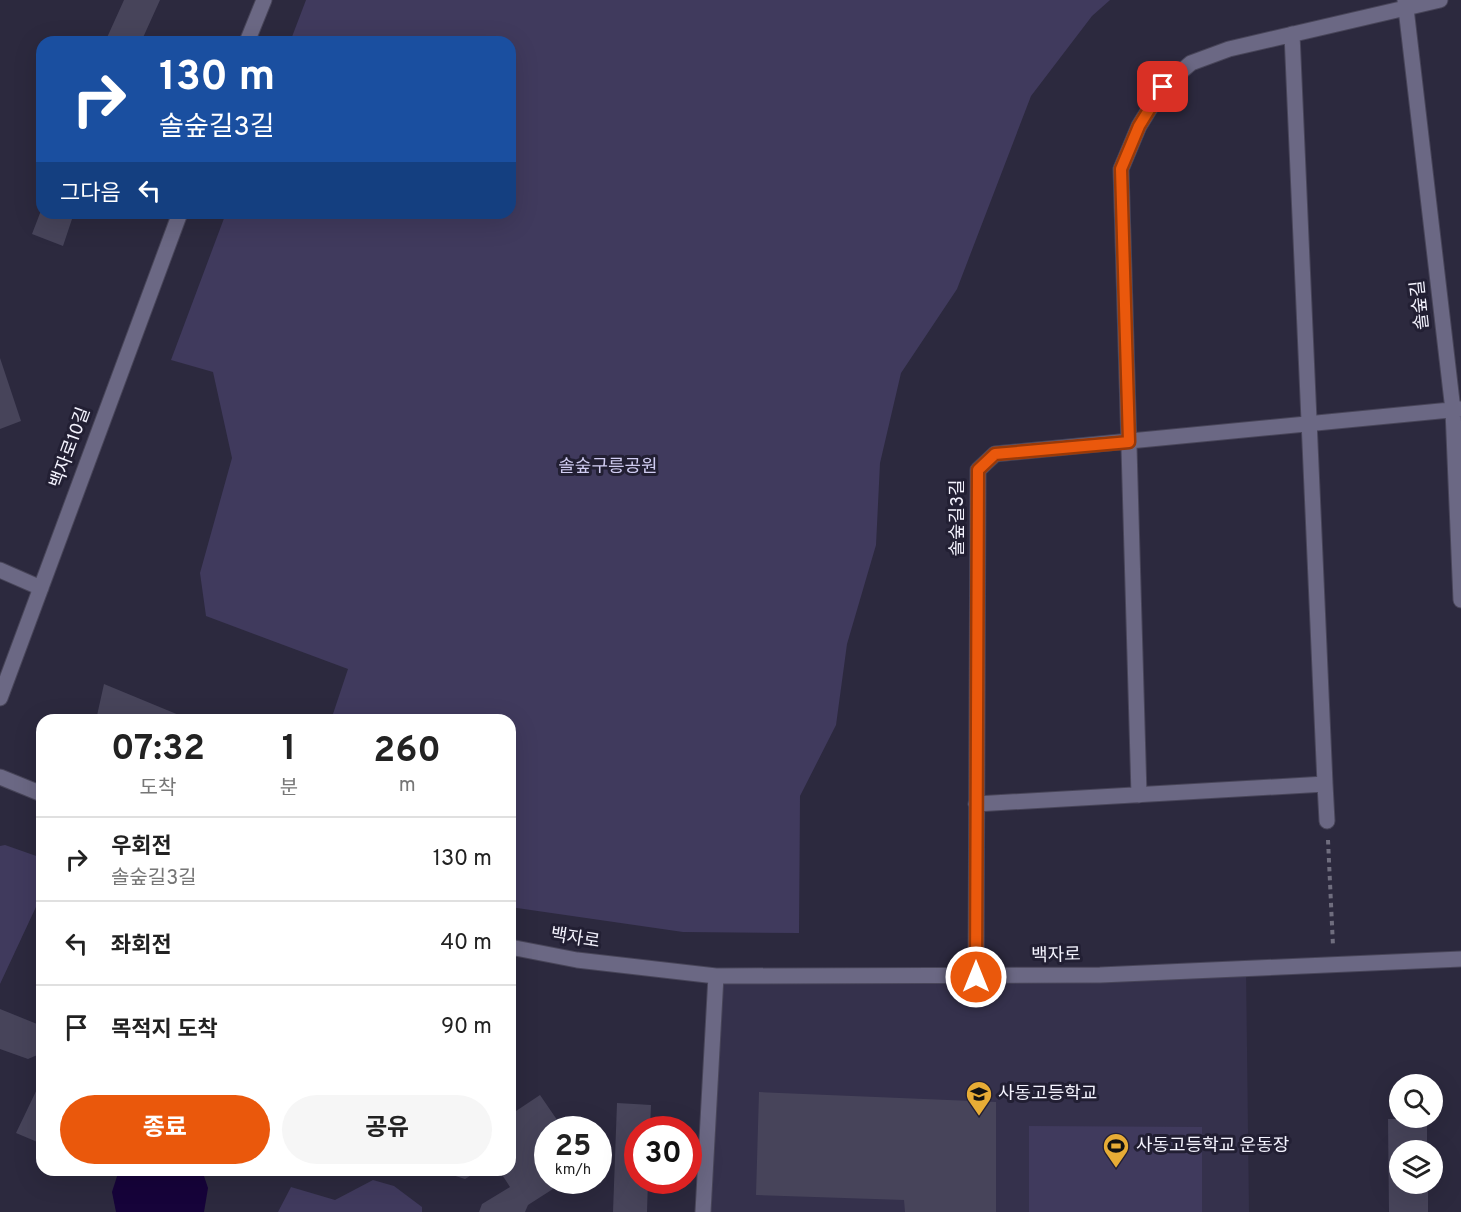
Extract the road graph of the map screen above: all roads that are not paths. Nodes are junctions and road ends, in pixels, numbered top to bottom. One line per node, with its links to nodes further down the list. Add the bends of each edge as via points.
1 (264, 0): 5 (street)
2 (1440, 0): 3 (street)
3 (1406, 4): 4 (street); 7 (street, 솔숲길)
4 (1292, 34): 8 (street); 9 (street, via 1191,63 1163,87 1139,126 1121,169)
5 (249, 36)
6 (178, 219): 11 (street, 백자로10길)
7 (1457, 409): 8 (street, 솔숲길3길); 12 (street, 솔숲길)
8 (1308, 423): 9 (street, 솔숲길3길); 15 (street)
9 (1129, 442): 17 (street); 18 (street, 솔숲길3길, via 995,454 978,470)
10 (0, 570): 11 (street)
11 (41, 588): 13 (street, 백자로10길)
12 (1461, 600)
13 (0, 698)
14 (0, 777): 16 (street)
15 (1325, 784): 17 (street); 19 (street)
16 (36, 792)
17 (1139, 795): 18 (street)
18 (976, 804): 23 (street, 솔숲길3길)
19 (1327, 821)
20 (516, 948): 22 (street, 백자로, via 577,960)
21 (1461, 959): 23 (street, 백자로)
22 (716, 976): 23 (street, 백자로); 24 (street)
23 (976, 977)
24 (703, 1212)

